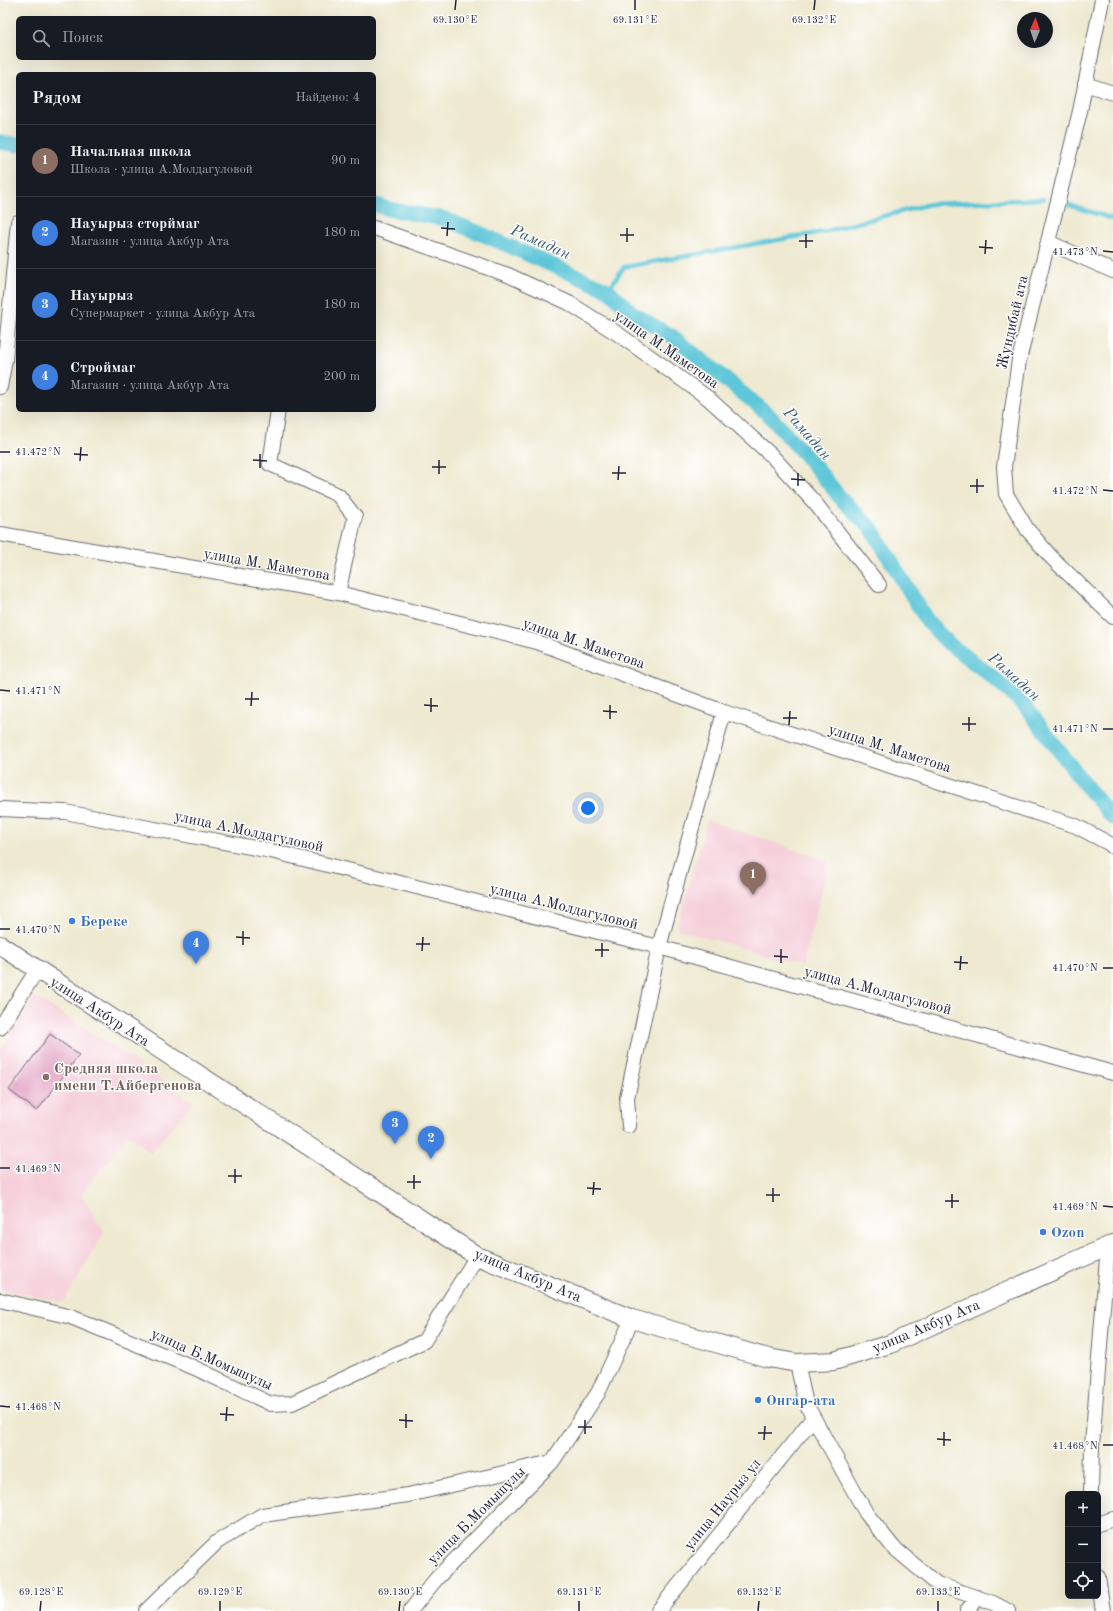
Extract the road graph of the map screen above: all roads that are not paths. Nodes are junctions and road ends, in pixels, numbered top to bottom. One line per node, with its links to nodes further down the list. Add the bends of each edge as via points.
1 (1102, 0): 2 (street, Жундибай ата)
2 (1085, 84): 3 (street); 5 (street, Жундибай ата)
3 (1113, 93)
4 (376, 229): 11 (street, улица М.Маметова, via 508,275 569,303 695,388 771,455 815,503)
5 (1048, 242): 7 (street); 13 (street, Жундибай ата, via 1019,360 1004,467 1006,494 1027,529 1051,557)
6 (16, 243): 8 (street)
7 (1113, 271)
8 (0, 387)
9 (278, 412): 12 (street, via 270,464 338,495 355,517)
10 (0, 534): 12 (street, улица М. Маметова)
11 (879, 585)
12 (338, 593): 14 (street, улица М. Маметова, via 537,642)
13 (1113, 617)
14 (724, 712): 16 (street, улица М. Маметова, via 1076,826); 18 (street)
15 (0, 809): 18 (street, улица А.Молдагуловой, via 65,812 271,851)
16 (1113, 847)
17 (0, 945): 19 (main road, улица Акбур Ата)
18 (659, 947): 21 (street, улица А.Молдагуловой); 22 (street, via 627,1098)
19 (37, 970): 20 (street); 24 (main road, улица Акбур Ата)
20 (0, 1028)
21 (1113, 1073)
22 (629, 1126)
23 (1111, 1245): 27 (main road, улица Акбур Ата, via 890,1344 834,1361); 30 (street, via 1092,1445)
24 (477, 1256): 25 (street, улица Б.Момышулы, via 424,1341 292,1403 271,1404 195,1368 71,1317); 26 (main road, улица Акбур Ата)
25 (0, 1300)
26 (632, 1318): 27 (main road, улица Акбур Ата, via 768,1358); 29 (street, улица Б.Момышулы, via 598,1394)
27 (797, 1363): 28 (street, via 806,1404)
28 (813, 1418): 34 (street, via 866,1513 893,1548 937,1584); 37 (street, улица Наурыз ул)
29 (552, 1462): 35 (street, улица Б.Момышулы, via 408,1496 262,1515 217,1542); 36 (street, улица Б.Момышулы, via 437,1578)
30 (1091, 1491)
31 (1113, 1519): 32 (street)
32 (1101, 1523)
33 (1101, 1597): 40 (street)
34 (977, 1598): 38 (street); 39 (street)
35 (146, 1611)
36 (410, 1611)
37 (658, 1611)
38 (967, 1611)
39 (1008, 1611)
40 (1103, 1611)

